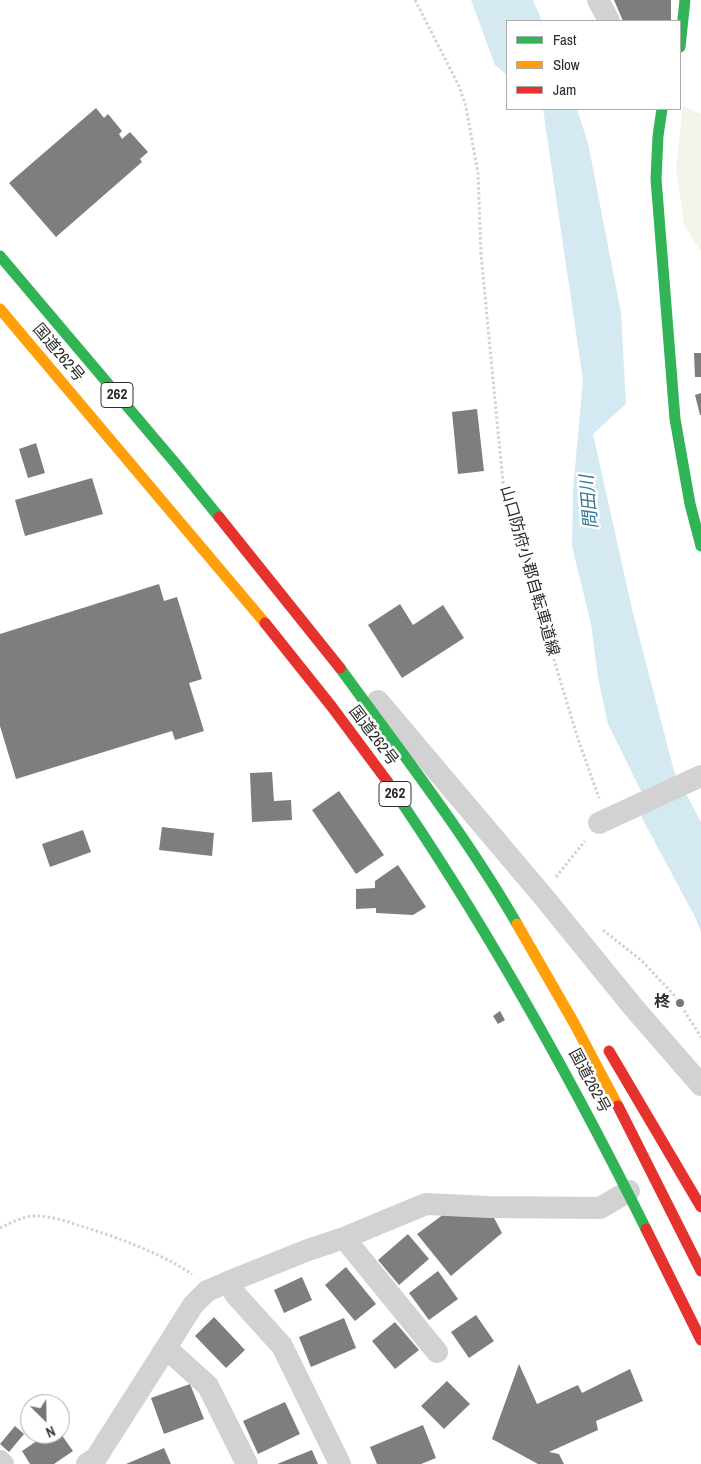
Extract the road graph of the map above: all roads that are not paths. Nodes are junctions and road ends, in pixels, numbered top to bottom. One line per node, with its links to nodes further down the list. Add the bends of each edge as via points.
1 (598, 0): 3 (street)
2 (685, 0): 4 (main road)
3 (608, 20)
4 (681, 38)
5 (662, 110): 9 (main road, via 656,179 675,419)
6 (4, 268): 8 (main road, 国道262号 / 262)
7 (0, 309): 16 (main road, 国道262号 / 262, via 288,650 376,766 448,871 495,948)
8 (233, 534): 12 (main road, 国道262号 / 262, via 379,719 501,896); 15 (street, via 308,618)
9 (701, 546)
10 (701, 776): 11 (street)
11 (605, 821)
12 (517, 925): 13 (main road); 19 (main road, 国道262号 / 262, via 574,1023)
13 (576, 1004)
14 (604, 1044): 17 (main road)
15 (701, 1085)
16 (629, 1191): 18 (street, via 600,1208 426,1204); 21 (main road, 国道262号 / 262)
17 (701, 1207)
18 (344, 1238): 20 (street); 23 (street)
19 (701, 1271)
20 (228, 1282): 22 (street, via 207,1292 193,1305); 28 (street, via 282,1346)
21 (701, 1340)
22 (166, 1348): 25 (street); 27 (street, via 208,1386)
23 (437, 1352)
24 (0, 1461): 26 (street)
25 (93, 1462)
26 (3, 1464)
27 (248, 1464)
28 (340, 1464)

